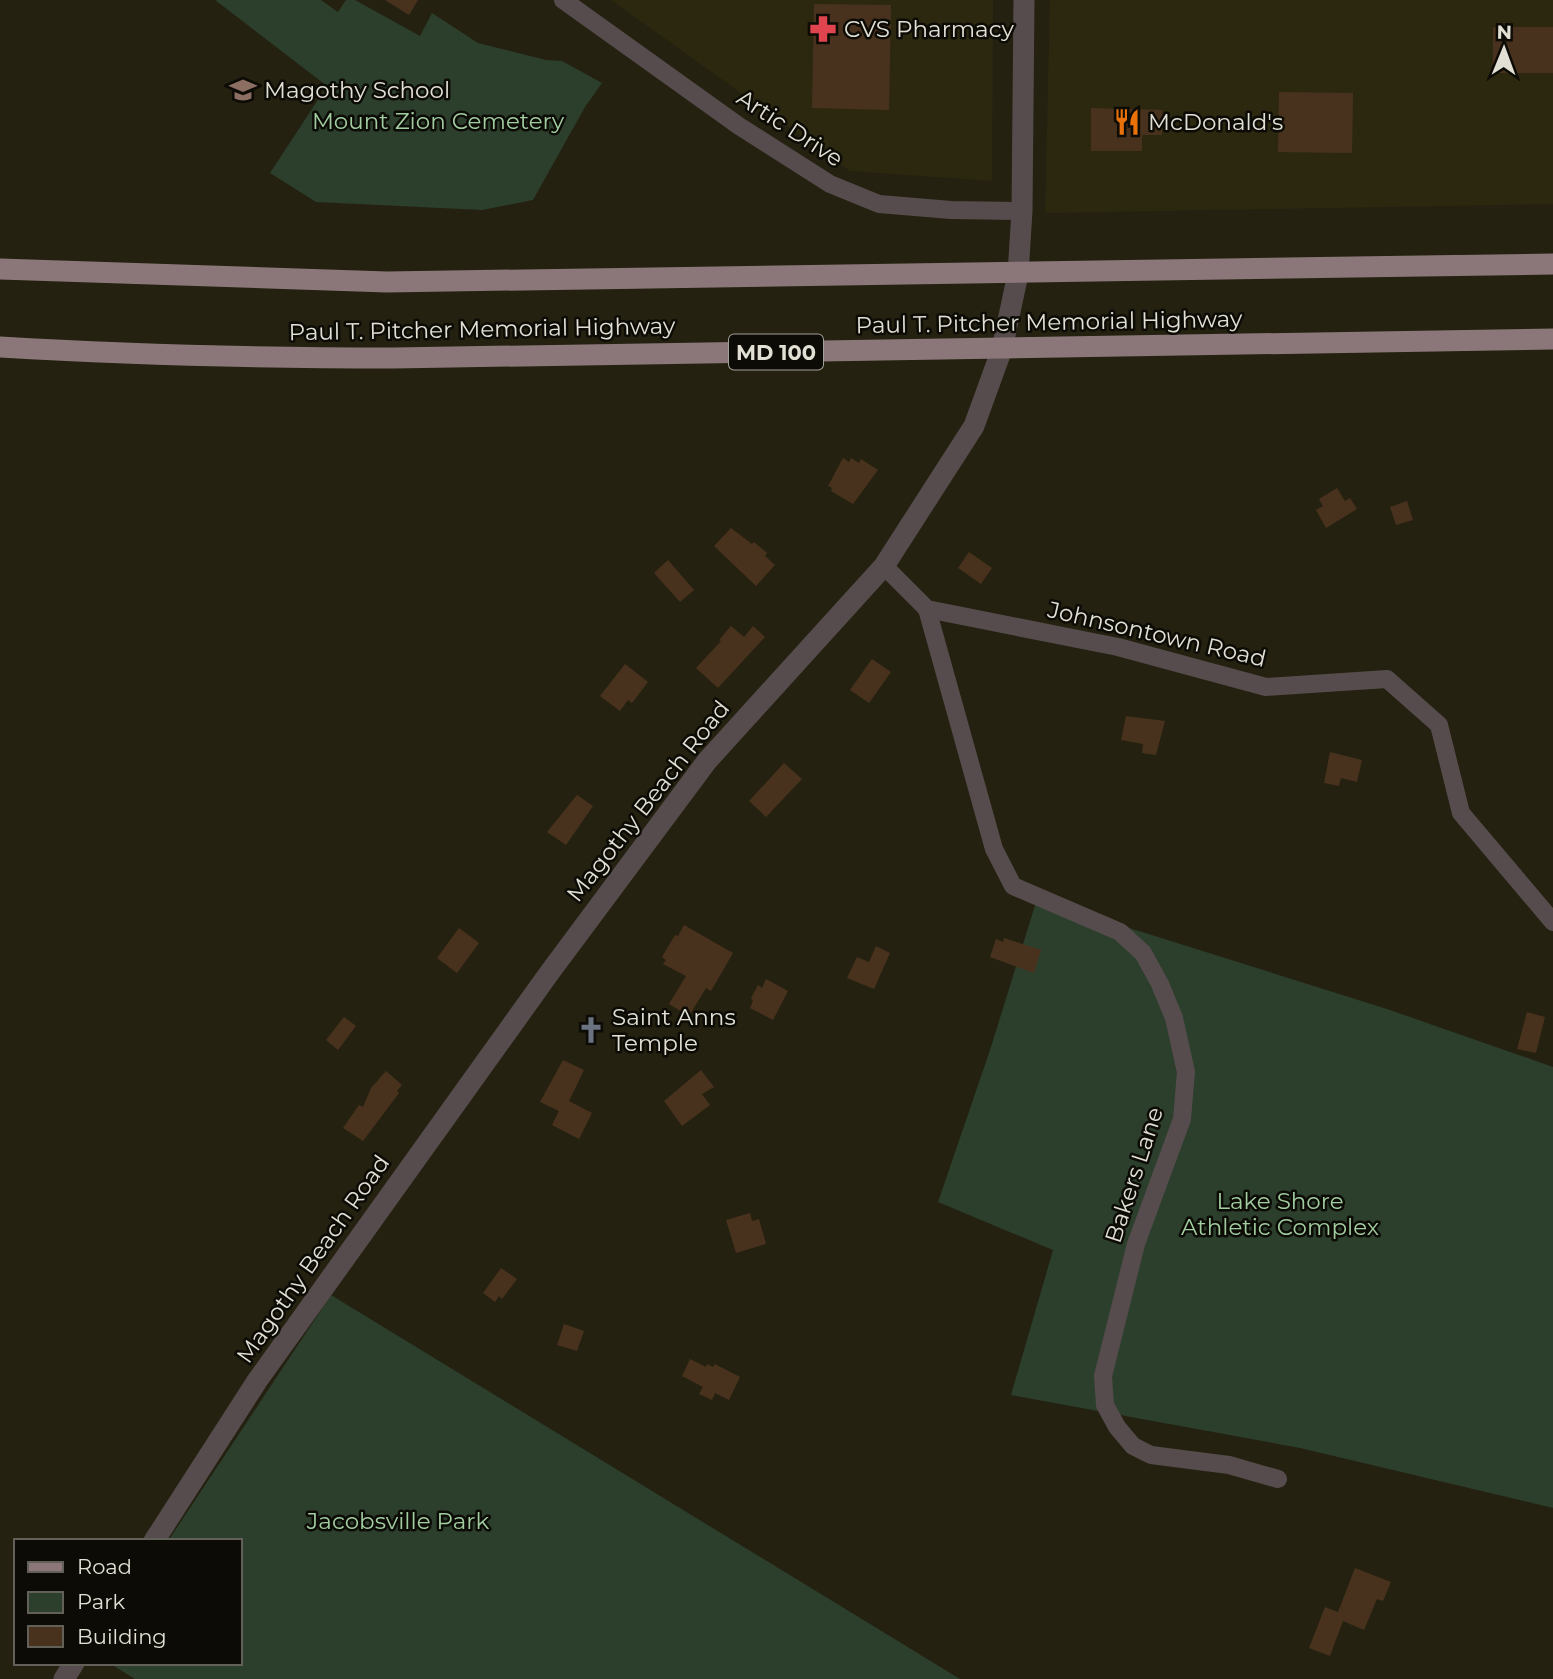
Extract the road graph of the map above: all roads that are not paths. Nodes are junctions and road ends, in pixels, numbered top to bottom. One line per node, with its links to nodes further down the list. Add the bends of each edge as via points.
1 (563, 0): 3 (street, Artic Drive, via 739,126 830,184 879,204)
2 (1024, 0): 3 (street, Magothy Beach Road)
3 (1022, 211): 8 (street, Magothy Beach Road)
4 (0, 259): 7 (main road)
5 (1553, 264): 8 (main road, Paul T. Pitcher Memorial Highway)
6 (0, 269): 7 (main road, Paul T. Pitcher Memorial Highway)
7 (95, 273): 8 (main road, Paul T. Pitcher Memorial Highway, via 387,282)
8 (1018, 274): 11 (street, Magothy Beach Road)
9 (1553, 339): 11 (main road, Paul T. Pitcher Memorial Highway / MD 100)
10 (0, 346): 12 (main road, Paul T. Pitcher Memorial Highway / MD 100)
11 (1002, 349): 12 (main road, Paul T. Pitcher Memorial Highway / MD 100, via 394,358); 14 (street, Magothy Beach Road, via 974,426)
12 (105, 353): 13 (main road)
13 (0, 357)
14 (884, 566): 15 (street); 18 (street, Magothy Beach Road, via 700,771 257,1381)
15 (927, 608): 16 (street, Johnsontown Road, via 1118,647 1266,687 1387,679 1439,725 1461,813); 17 (street, Bakers Lane, via 994,849 1013,886 1120,932 1143,953 1174,1018 1186,1072 1182,1119 1136,1244 1103,1376 1105,1405 1133,1446 1151,1455 1229,1465)
16 (1553, 922)
17 (1278, 1479)
18 (155, 1539)

